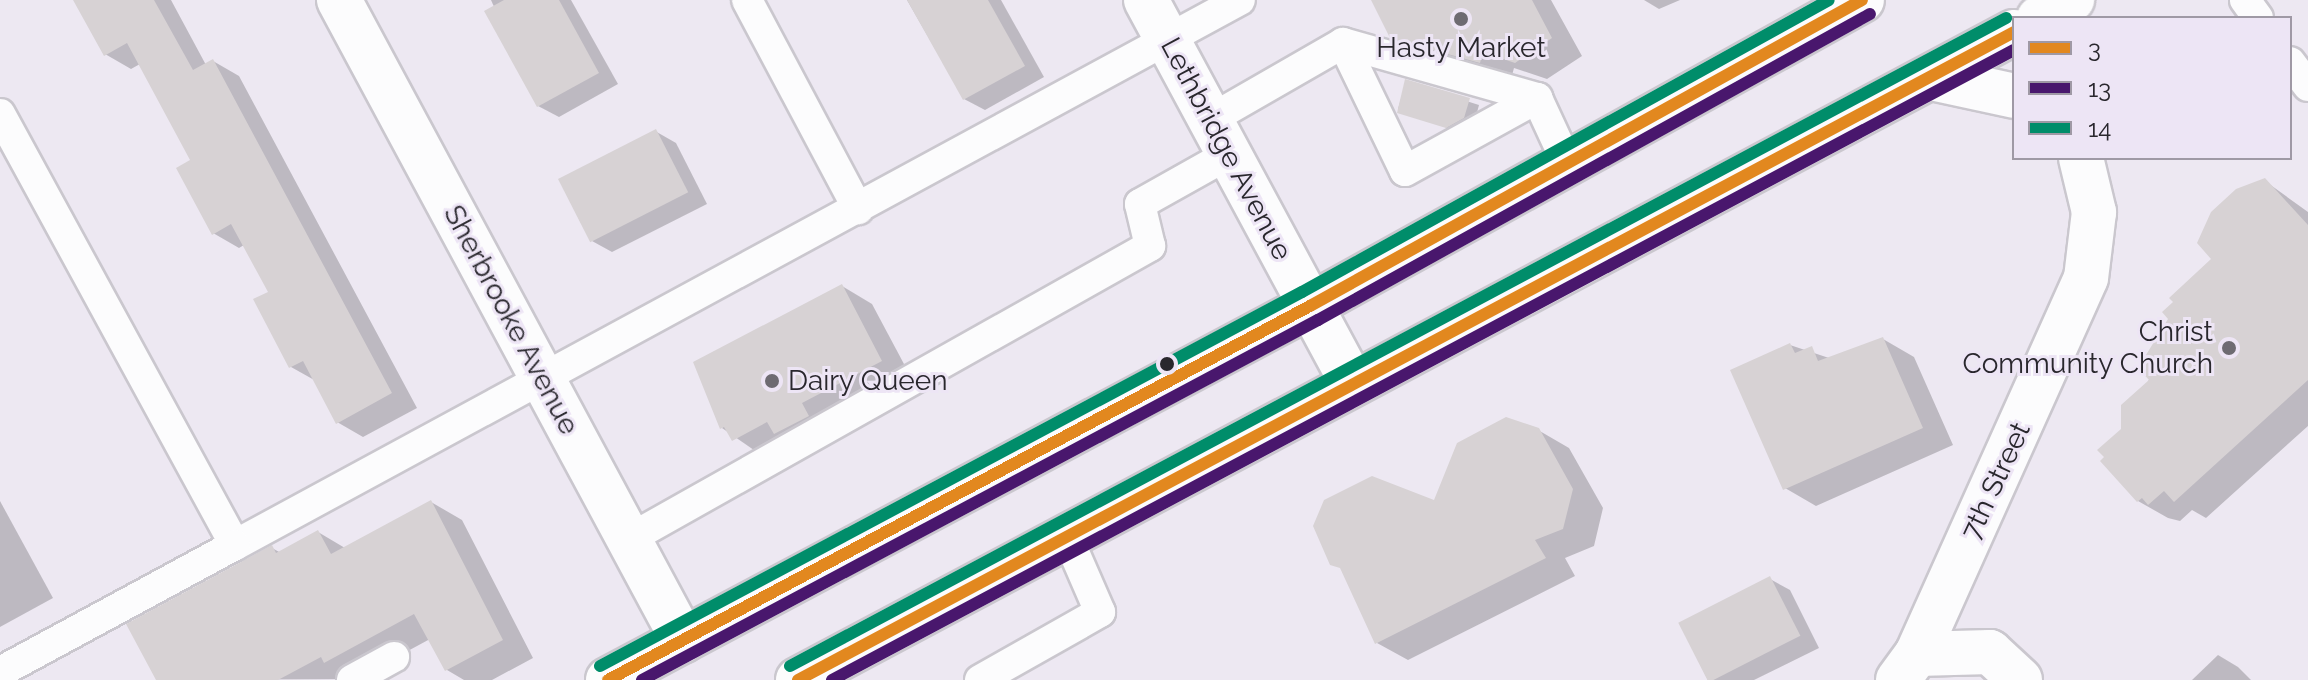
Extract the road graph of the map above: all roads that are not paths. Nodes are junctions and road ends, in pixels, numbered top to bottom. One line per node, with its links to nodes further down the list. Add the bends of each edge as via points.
1 (339, 0): 20 (main road, Sherbrooke Avenue)
2 (747, 0): 18 (lane)
3 (1146, 0): 9 (main road, Lethbridge Avenue)
4 (1240, 0): 9 (lane)
5 (1862, 0): 17 (main road)
6 (2072, 0): 7 (main road)
7 (2043, 16)
8 (2012, 33): 11 (main road)
9 (1167, 39): 15 (main road, Lethbridge Avenue); 18 (lane)
10 (1343, 43): 13 (lane); 13 (lane, via 1405,171); 15 (lane)
11 (1931, 78): 12 (main road); 21 (main road)
12 (2012, 96)
13 (1537, 98): 17 (lane)
14 (0, 114): 24 (lane)
15 (1220, 136): 19 (main road, Lethbridge Avenue); 23 (lane, via 1140,204 1150,246)
16 (2081, 160): 27 (main road, 7th Street, via 2094,212 2086,278)
17 (1567, 163): 19 (main road)
18 (858, 209): 20 (lane)
19 (1310, 306): 21 (main road, Lethbridge Avenue); 25 (main road)
20 (544, 382): 23 (main road, Sherbrooke Avenue); 24 (lane)
21 (1352, 382): 22 (main road)
22 (1067, 536): 29 (main road); 32 (lane, via 1100,612)
23 (629, 539): 25 (main road, Sherbrooke Avenue)
24 (235, 545): 28 (lane)
25 (683, 640): 31 (main road)
26 (394, 657): 30 (lane)
27 (1908, 667): 33 (main road, via 1990,652)
28 (0, 672)
29 (824, 674)
30 (352, 680)
31 (608, 680)
32 (980, 680)
33 (2020, 680)

